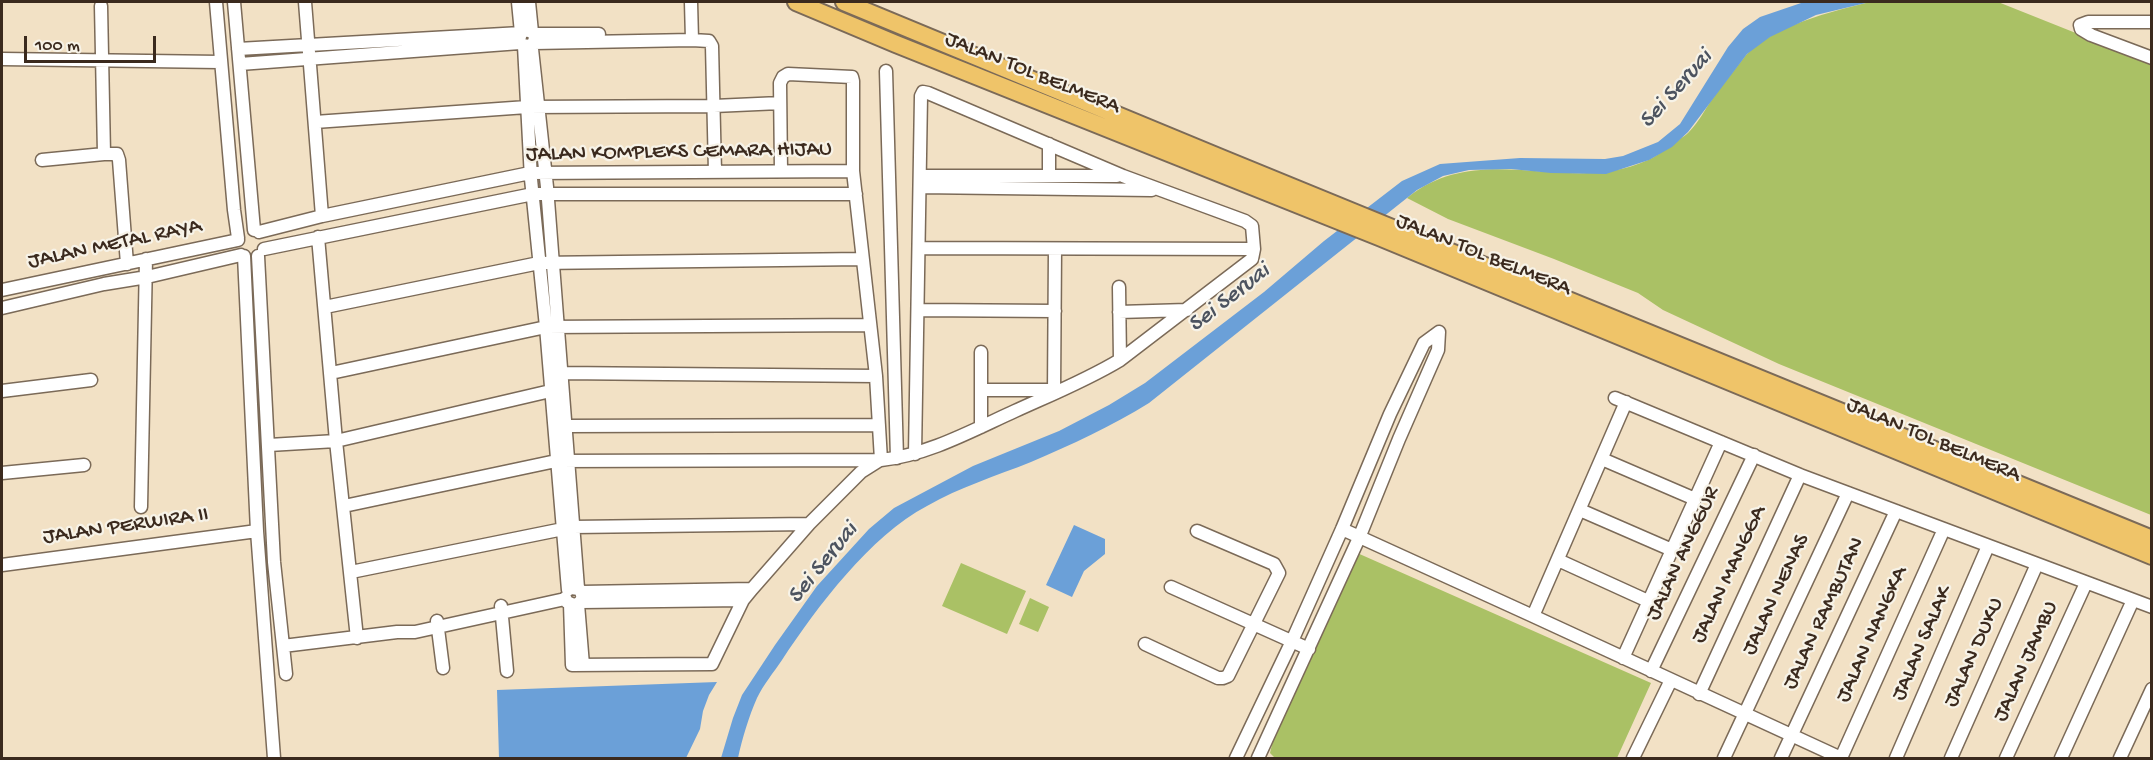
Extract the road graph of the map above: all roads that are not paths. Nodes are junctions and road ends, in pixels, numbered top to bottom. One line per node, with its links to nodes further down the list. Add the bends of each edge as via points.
1 (216, 2): 18 (street)
2 (234, 2): 13 (street)
3 (305, 2): 14 (street)
4 (518, 2): 12 (street)
5 (529, 2): 12 (street)
6 (691, 2): 11 (street)
7 (796, 2): 38 (highway, JALAN TOL BELMERA)
8 (844, 2): 38 (highway, JALAN TOL BELMERA)
9 (101, 6): 17 (street)
10 (2151, 22): 15 (street, via 2088,22 2080,27)
11 (692, 37): 12 (street); 22 (street, via 711,43)
12 (528, 39): 14 (street); 23 (street)
13 (238, 49): 14 (street); 19 (street)
14 (308, 51): 19 (street); 24 (street)
15 (2151, 58)
16 (2, 59): 17 (street)
17 (101, 60): 18 (street); 26 (street)
18 (220, 62): 43 (street)
19 (240, 64): 40 (street)
20 (886, 71): 86 (street)
21 (780, 103): 22 (street); 28 (street); 29 (street, via 781,80 788,74 852,77)
22 (714, 106): 23 (street); 30 (street)
23 (533, 107): 24 (street); 34 (street); 35 (street)
24 (315, 122): 39 (street)
25 (1049, 144): 31 (street); 32 (street); 33 (street, via 924,92)
26 (104, 154): 27 (street); 52 (street, via 117,154 119,160)
27 (42, 160)
28 (781, 171): 29 (street, JALAN KOMPLEKS CEMARA HIJAU); 30 (street, JALAN KOMPLEKS CEMARA HIJAU)
29 (853, 171): 37 (street)
30 (715, 172): 34 (street, JALAN KOMPLEKS CEMARA HIJAU)
31 (1049, 176): 32 (street); 33 (street)
32 (1123, 176): 36 (street)
33 (920, 182): 36 (street); 44 (street)
34 (546, 183): 35 (street, JALAN KOMPLEKS CEMARA HIJAU); 35 (street, JALAN KOMPLEKS CEMARA HIJAU); 37 (street, JALAN KOMPLEKS CEMARA HIJAU); 51 (street)
35 (531, 184): 39 (street, JALAN KOMPLEKS CEMARA HIJAU); 42 (street, JALAN KOMPLEKS CEMARA HIJAU); 50 (street)
36 (1163, 190): 46 (street, via 1250,224)
37 (856, 194): 49 (street)
38 (1340, 214): 41 (highway, JALAN TOL BELMERA)
39 (322, 216): 40 (street, JALAN KOMPLEKS CEMARA HIJAU)
40 (256, 231): 43 (street, via 245,232); 47 (street, via 264,240)
41 (1384, 231): 105 (highway, JALAN TOL BELMERA); 107 (highway, JALAN TOL BELMERA)
42 (318, 237): 47 (street, JALAN KOMPLEKS CEMARA HIJAU); 58 (street)
43 (238, 239): 48 (street); 53 (street, JALAN METAL RAYA)
44 (919, 248): 45 (street); 60 (street)
45 (1055, 249): 46 (street); 61 (street)
46 (1254, 249): 62 (street, via 1252,259)
47 (261, 252): 48 (street, via 253,258); 83 (street)
48 (242, 255): 53 (street); 103 (street)
49 (862, 259): 51 (street); 64 (street)
50 (540, 263): 51 (street); 58 (street); 65 (street)
51 (553, 263): 65 (street)
52 (127, 264): 53 (street, JALAN METAL RAYA); 54 (street, JALAN METAL RAYA)
53 (147, 268): 57 (street); 96 (street)
54 (69, 276): 56 (street, JALAN METAL RAYA); 57 (street)
55 (1119, 287): 63 (street)
56 (2, 290)
57 (70, 292): 59 (street)
58 (325, 306): 68 (street)
59 (2, 308)
60 (919, 310): 61 (street); 84 (street)
61 (1055, 310): 75 (street)
62 (1187, 310): 63 (street); 67 (street)
63 (1119, 312): 67 (street)
64 (870, 325): 65 (street); 70 (street)
65 (552, 326): 68 (street); 69 (street); 72 (street)
66 (981, 352): 73 (street)
67 (1120, 360): 75 (street)
68 (331, 373): 81 (street)
69 (561, 373): 70 (street); 72 (street)
70 (876, 376): 76 (street)
71 (91, 380): 74 (street)
72 (556, 389): 77 (street); 81 (street); 88 (street)
73 (981, 390): 75 (street); 78 (street)
74 (2, 391)
75 (1054, 392): 78 (street)
76 (879, 425): 77 (street); 89 (street)
77 (565, 426): 88 (street)
78 (981, 427): 84 (street)
79 (1382, 433): 80 (street); 80 (street, via 1424,343 1439,332 1438,350); 101 (street)
80 (1399, 439): 106 (street)
81 (336, 441): 83 (street); 95 (street)
82 (1721, 442): 85 (street); 87 (street, via 1620,400); 94 (street)
83 (269, 445): 131 (street, via 274,562)
84 (915, 454): 86 (street)
85 (1754, 455): 92 (street); 136 (street, JALAN ANGGUR)
86 (897, 458): 89 (street)
87 (1602, 459): 94 (street); 97 (street)
88 (562, 460): 89 (street); 95 (street); 100 (street)
89 (881, 460): 99 (street, via 861,472)
90 (84, 465): 91 (street)
91 (2, 473)
92 (1800, 475): 93 (street); 140 (street, JALAN MANGGA)
93 (1848, 493): 98 (street); 141 (street, JALAN NENAS)
94 (1695, 499): 109 (street)
95 (344, 506): 115 (street)
96 (141, 507)
97 (1580, 510): 109 (street); 111 (street)
98 (1896, 511): 102 (street); 142 (street, JALAN RAMBUTAN)
99 (809, 524): 100 (street); 118 (street)
100 (568, 527): 115 (street); 119 (street)
101 (1342, 529): 106 (street); 129 (street)
102 (1944, 530): 108 (street); 149 (street, JALAN NANGKA)
103 (257, 531): 114 (street, JALAN PERWIRA II); 143 (street)
104 (1197, 531): 127 (street, via 1277,568 1279,573)
105 (2097, 534): 110 (highway, JALAN TOL BELMERA); 113 (highway)
106 (1359, 537): 125 (street); 132 (street)
107 (2151, 538)
108 (1988, 546): 112 (street); 150 (street, JALAN SALAK)
109 (1672, 550): 122 (street)
110 (2151, 556)
111 (1558, 560): 122 (street); 125 (street)
112 (2037, 564): 116 (street); 151 (street, JALAN DUKU)
113 (2151, 564)
114 (2, 565)
115 (351, 572): 128 (street)
116 (2086, 583): 121 (street); 152 (street, JALAN JAMBU)
117 (1171, 587): 127 (street)
118 (752, 589): 119 (street); 120 (street)
119 (573, 597): 120 (street); 120 (street, via 571,663 583,665 712,664); 124 (street)
120 (743, 600)
121 (2133, 600): 123 (street); 153 (street)
122 (1648, 601): 133 (street)
123 (2151, 607)
124 (501, 610): 126 (street); 135 (street)
125 (1533, 616): 133 (street)
126 (438, 624): 128 (street); 134 (street)
127 (1254, 625): 129 (street); 130 (street, via 1228,676 1223,678)
128 (357, 638): 131 (street)
129 (1292, 641): 132 (street); 144 (street)
130 (1145, 644)
131 (283, 646): 137 (street)
132 (1309, 649): 145 (street)
133 (1623, 658): 136 (street)
134 (443, 668)
135 (507, 671)
136 (1651, 671): 138 (street)
137 (286, 674)
138 (1671, 680): 140 (street); 146 (street)
139 (2151, 689): 154 (street)
140 (1699, 694): 141 (street)
141 (1745, 714): 142 (street); 147 (street, JALAN NENAS)
142 (1792, 735): 148 (street, JALAN RAMBUTAN); 149 (street)
143 (274, 759)
144 (1236, 759)
145 (1258, 759)
146 (1633, 759)
147 (1725, 759)
148 (1781, 759)
149 (1841, 759)
150 (1896, 759)
151 (1951, 759)
152 (2006, 759)
153 (2061, 759)
154 (2120, 759)

